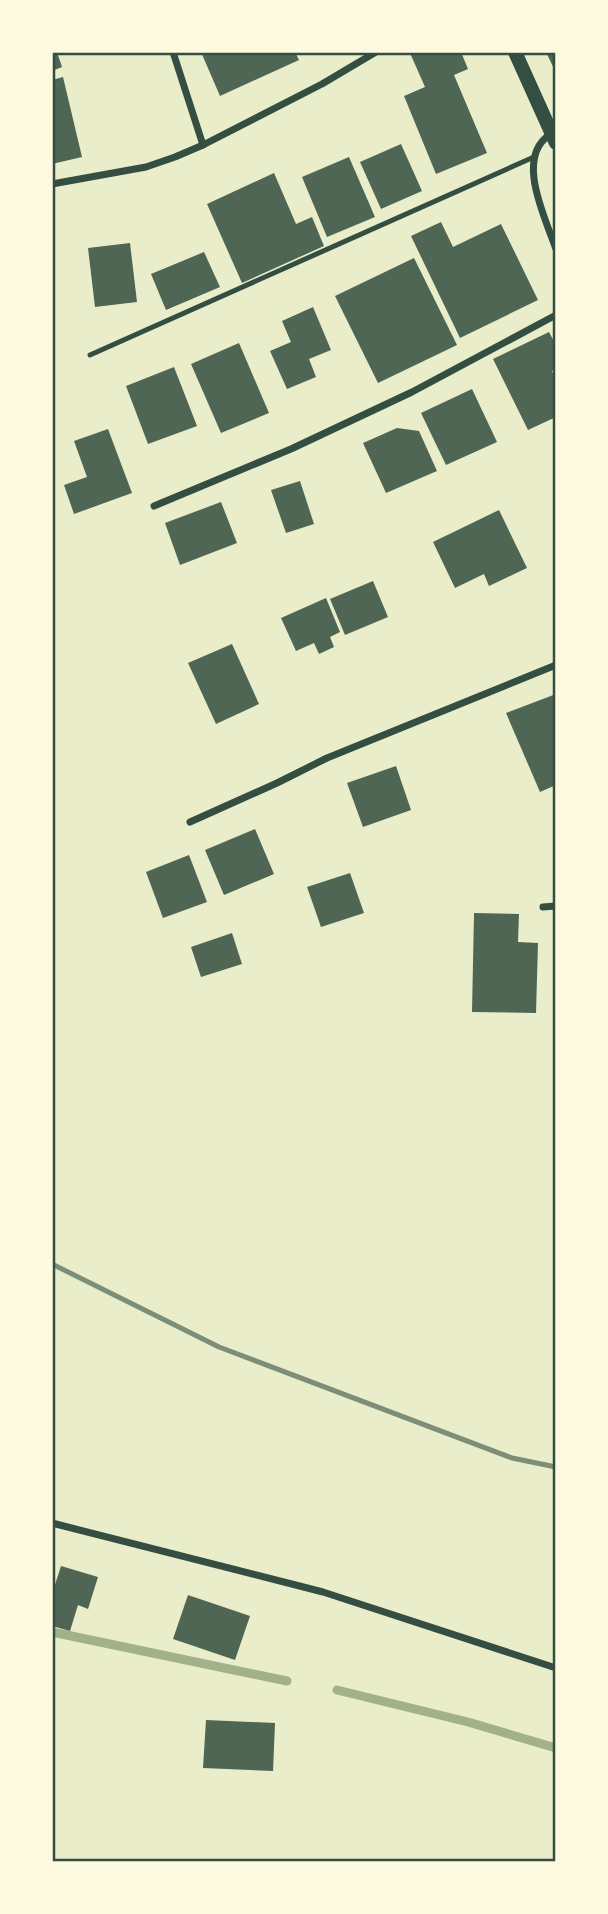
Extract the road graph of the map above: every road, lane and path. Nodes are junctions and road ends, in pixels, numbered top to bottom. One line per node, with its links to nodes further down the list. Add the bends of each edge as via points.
1 (173, 52): 5 (street)
2 (376, 52): 5 (street)
3 (515, 52): 4 (main road)
4 (553, 139): 6 (street, via 540,142)
5 (203, 145): 7 (street, via 146,167)
6 (534, 157): 8 (street, via 534,183); 10 (lane)
7 (52, 184)
8 (555, 249)
9 (555, 315): 11 (street, via 400,398)
10 (90, 355)
11 (153, 506)
12 (555, 665): 13 (street, via 327,758)
13 (190, 822)
14 (555, 906): 15 (street)
15 (543, 907)
16 (52, 1523): 17 (street, via 323,1592)
17 (555, 1668)

